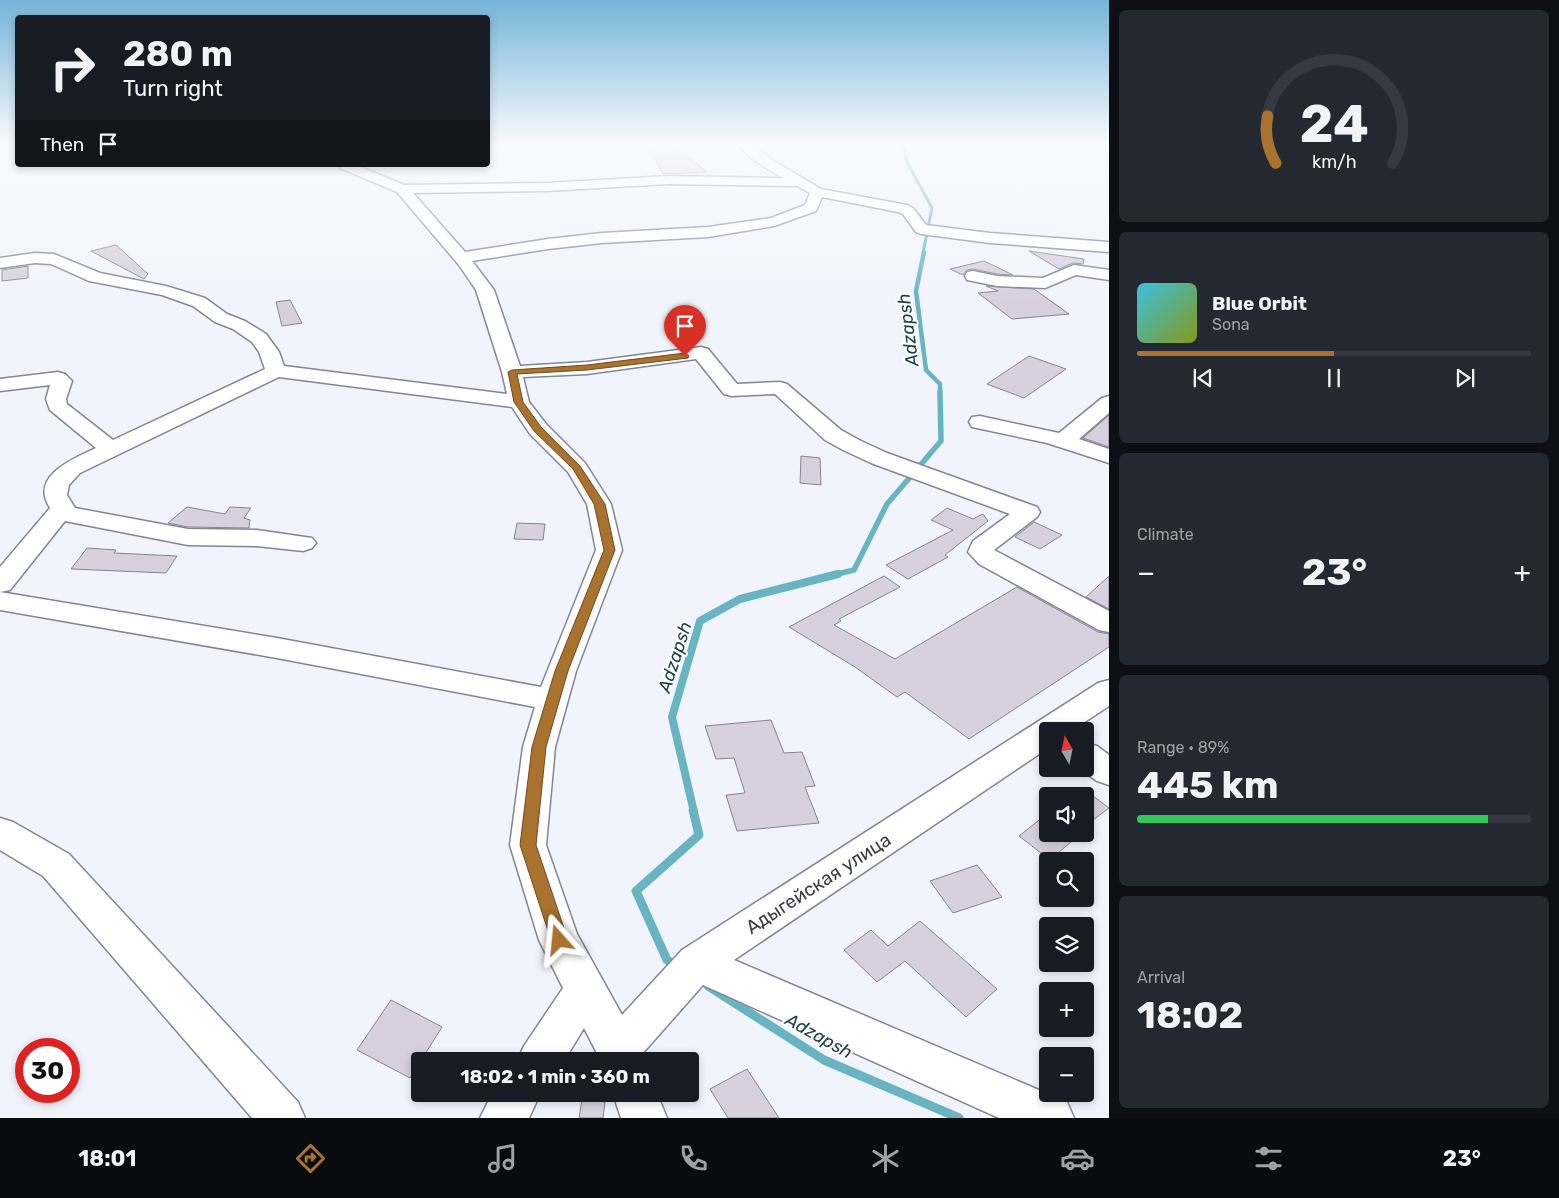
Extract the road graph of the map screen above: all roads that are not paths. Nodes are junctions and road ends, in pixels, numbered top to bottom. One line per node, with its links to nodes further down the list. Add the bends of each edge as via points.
1 (407, 196): 5 (street)
2 (815, 196): 5 (street, via 811,208 774,222 708,232 548,244)
3 (839, 196): 4 (street, via 902,208 922,229)
4 (1109, 247)
5 (462, 258): 10 (street, via 486,290)
6 (0, 263): 9 (street, via 54,259 96,277 166,291 199,302 220,318 259,338)
7 (1109, 275): 8 (street, via 1074,270 1045,282 997,281)
8 (973, 276)
9 (276, 371): 12 (street); 16 (street)
10 (512, 372): 12 (street); 22 (street, via 587,368 701,354 731,390 780,388 833,435 933,478 1028,512 982,546 981,552)
11 (0, 385): 16 (street, via 58,378 62,381 56,406)
12 (519, 402): 24 (street, via 538,429 577,468 600,504 609,550 561,671)
13 (1109, 402): 15 (lane)
14 (980, 422): 15 (street)
15 (1063, 441): 17 (street)
16 (111, 449): 18 (street, via 72,468 58,481 54,492)
17 (1109, 456)
18 (62, 509): 19 (street, via 67,514 188,537 257,538); 20 (street)
19 (303, 543)
20 (0, 584)
21 (0, 601): 24 (street, via 378,665)
22 (1109, 623)
23 (1109, 691): 25 (street, Адыгейская улица)
24 (553, 700): 31 (street, via 539,747 528,845 559,940)
25 (1062, 722)
26 (1039, 738): 30 (street, Адыгейская улица)
27 (1094, 761): 28 (street)
28 (1109, 772)
29 (0, 832): 37 (street, via 56,865)
30 (684, 977): 34 (street, Адыгейская улица); 40 (street)
31 (586, 989): 32 (street); 33 (street)
32 (545, 1052)
33 (618, 1052)
34 (622, 1052)
35 (513, 1102): 38 (street)
36 (638, 1102): 39 (street)
37 (282, 1118)
38 (503, 1118)
39 (644, 1118)
40 (1051, 1118)

